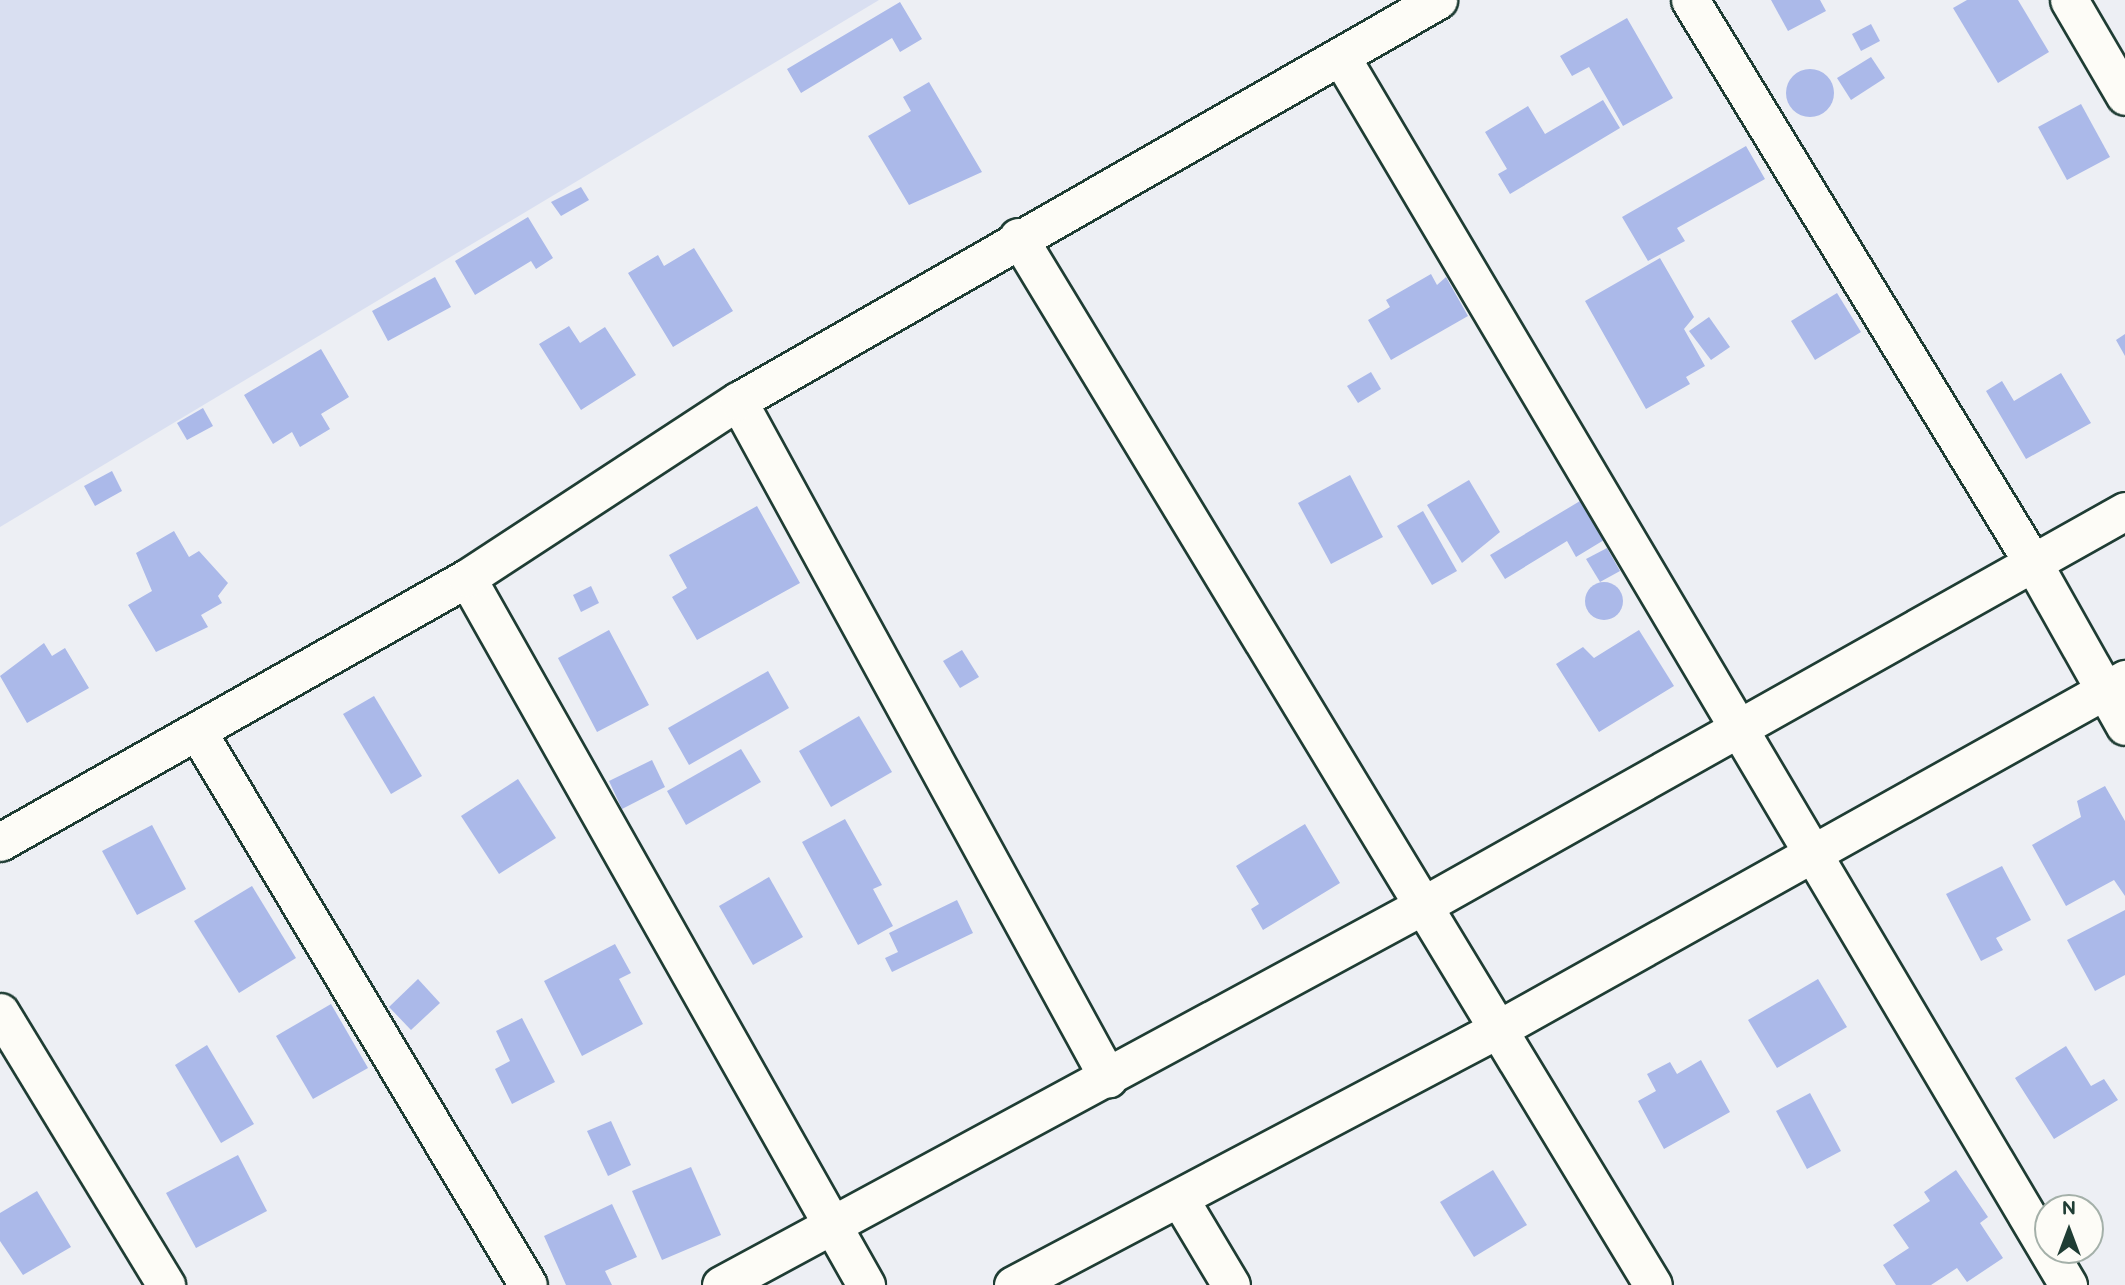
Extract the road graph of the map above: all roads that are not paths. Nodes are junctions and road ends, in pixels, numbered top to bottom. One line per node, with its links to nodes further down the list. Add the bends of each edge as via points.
1 (1438, 0): 4 (street)
2 (1690, 0): 9 (street)
3 (2069, 0): 5 (street)
4 (1341, 57): 6 (street); 13 (street)
5 (2125, 96)
6 (1018, 237): 7 (street); 17 (street)
7 (738, 401): 10 (street); 20 (street)
8 (2125, 511): 9 (street)
9 (2034, 563): 11 (street); 13 (street)
10 (467, 578): 14 (street); 22 (street)
11 (2115, 685): 12 (street); 16 (street)
12 (2125, 726)
13 (1741, 729): 16 (street); 17 (street)
14 (197, 731): 15 (street); 24 (street)
15 (0, 842)
16 (1812, 850): 19 (street); 30 (street)
17 (1424, 905): 19 (street); 20 (street)
18 (0, 1012): 23 (street)
19 (1502, 1027): 21 (street); 29 (street)
20 (1108, 1078): 22 (street)
21 (1179, 1198): 27 (street); 28 (street)
22 (831, 1224): 25 (street); 26 (street)
23 (166, 1285)
24 (528, 1285)
25 (721, 1285)
26 (866, 1285)
27 (1013, 1285)
28 (1231, 1285)
29 (1653, 1285)
30 (2068, 1285)

